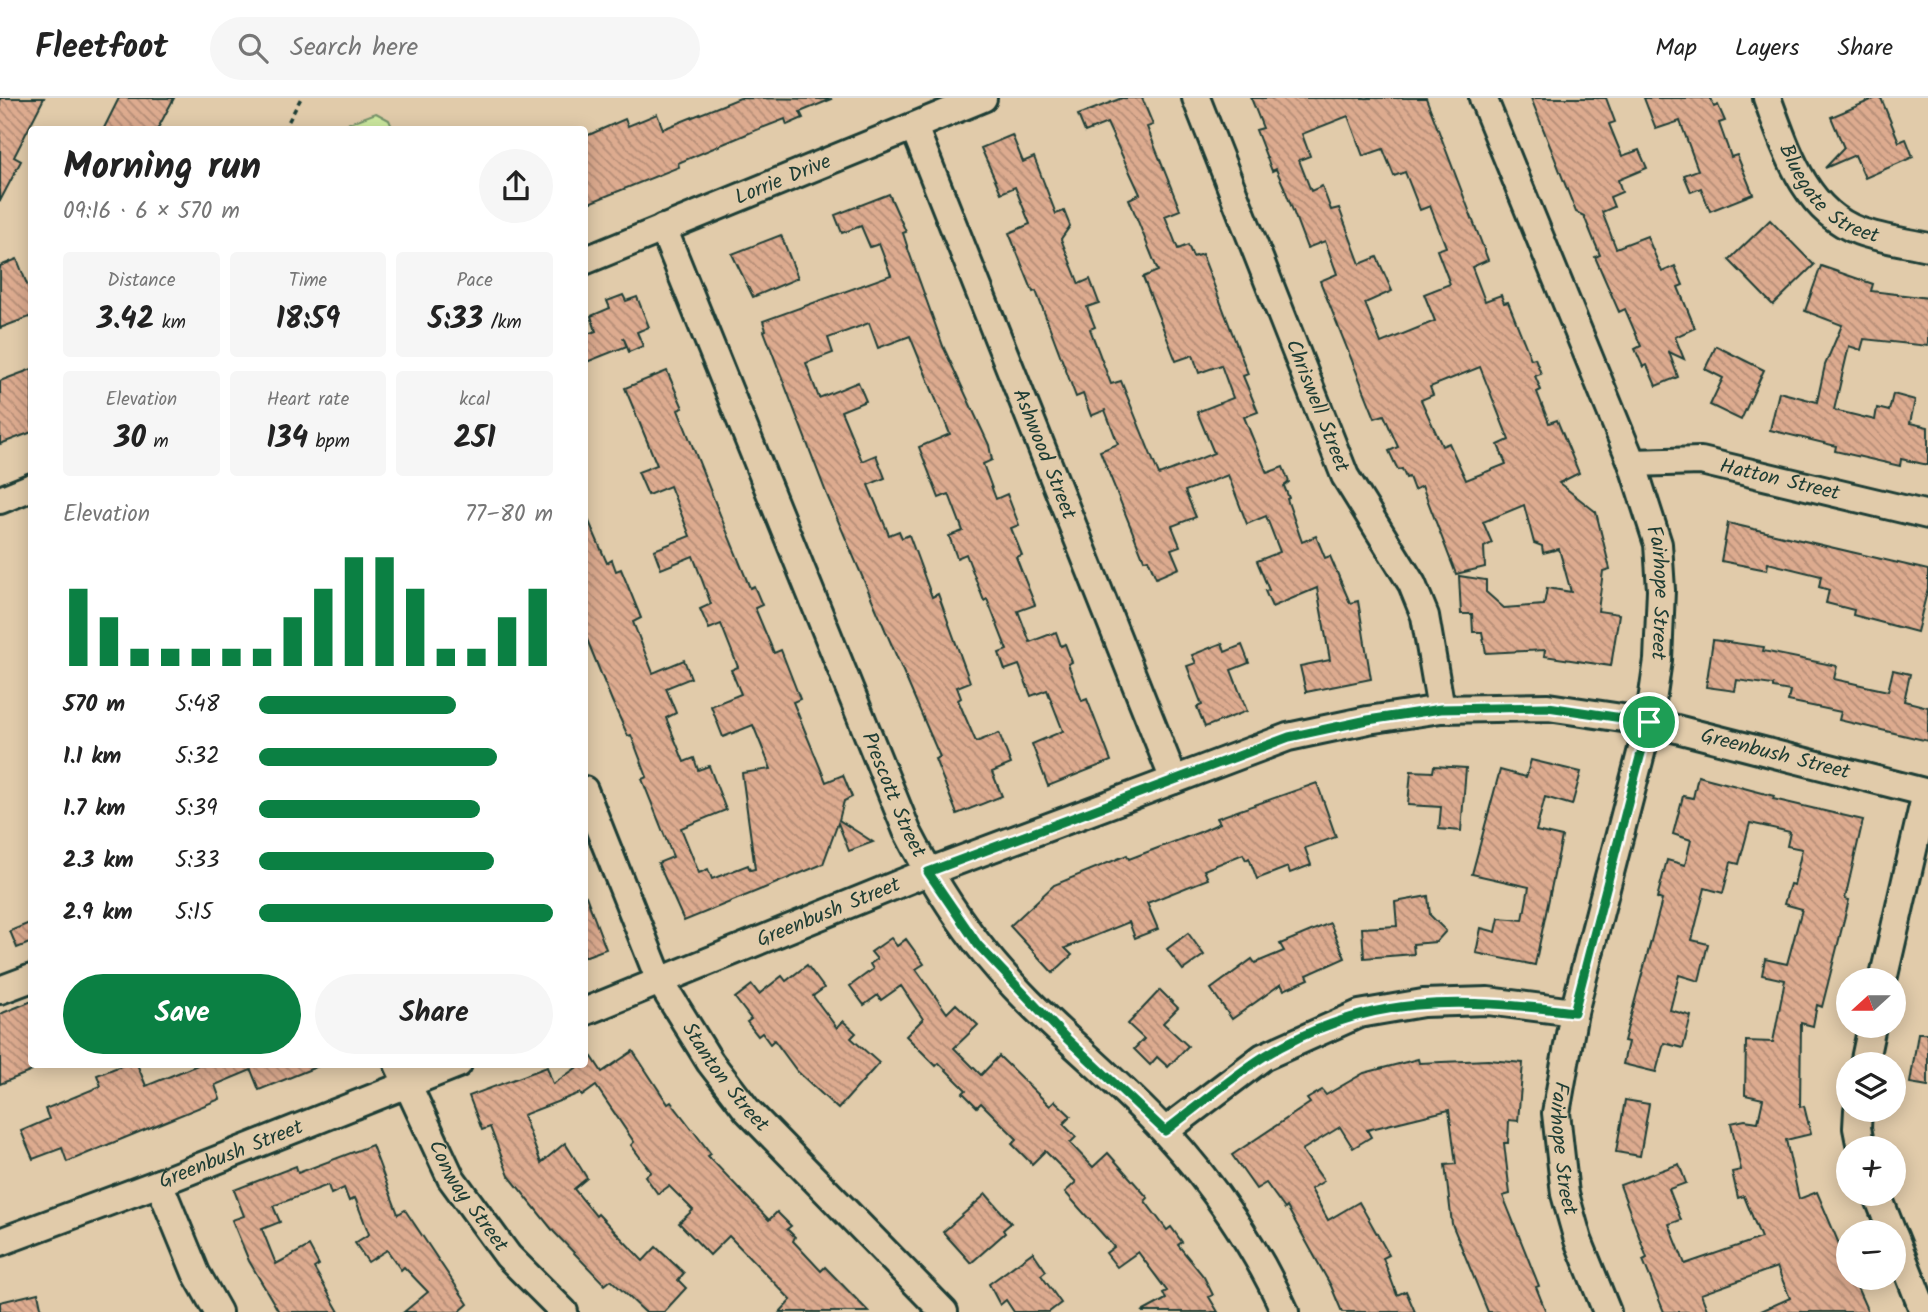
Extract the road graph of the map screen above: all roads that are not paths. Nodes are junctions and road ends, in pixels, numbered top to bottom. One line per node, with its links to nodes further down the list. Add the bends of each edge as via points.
1 (983, 98): 5 (street, Lorrie Drive)
2 (1196, 98): 13 (street, Chriswell Street, via 1345,476 1416,595 1430,642)
3 (1483, 98): 9 (street, Fairhope Street)
4 (1767, 98): 7 (street, Bluegate Street, via 1790,159 1822,209 1858,231)
5 (914, 127): 6 (street, Lorrie Drive); 15 (street, Ashwood Street)
6 (663, 228): 8 (street, Lorrie Drive); 18 (street, Prescott Street, via 907,831)
7 (1928, 247)
8 (588, 259)
9 (1632, 463): 12 (street, Hatton Street, via 1701,461); 14 (street, Fairhope Street, via 1658,544 1658,660)
10 (28, 489): 11 (street)
11 (0, 500)
12 (1928, 515)
13 (1441, 709): 14 (street, Greenbush Street, via 1548,707); 15 (street, Greenbush Street, via 1289,737)
14 (1649, 722): 16 (street, Greenbush Street); 24 (street, Fairhope Street)
15 (1174, 780): 18 (street, Greenbush Street)
16 (1927, 793): 19 (street)
17 (588, 800): 21 (street, Stanton Street)
18 (928, 872): 21 (street, Greenbush Street); 27 (street, Prescott Street, via 978,945 1065,1037)
19 (1886, 968)
20 (28, 980): 22 (street)
21 (660, 981): 23 (street, Greenbush Street); 33 (street, Stanton Street, via 710,1062 747,1110)
22 (0, 990)
23 (588, 1010)
24 (1574, 1012): 27 (street, via 1488,1001 1423,1003 1359,1014 1263,1058); 35 (street, Fairhope Street, via 1556,1113 1558,1154 1578,1240)
25 (438, 1068): 26 (street, Greenbush Street)
26 (403, 1075): 28 (street, Greenbush Street); 32 (street, Conway Street, via 451,1178 508,1256)
27 (1165, 1131): 34 (street, Prescott Street, via 1242,1233)
28 (159, 1182): 29 (street, Greenbush Street); 31 (street, via 196,1273)
29 (0, 1242)
30 (1906, 1267): 36 (street)
31 (218, 1312)
32 (564, 1312)
33 (944, 1312)
34 (1285, 1312)
35 (1607, 1312)
36 (1924, 1312)

